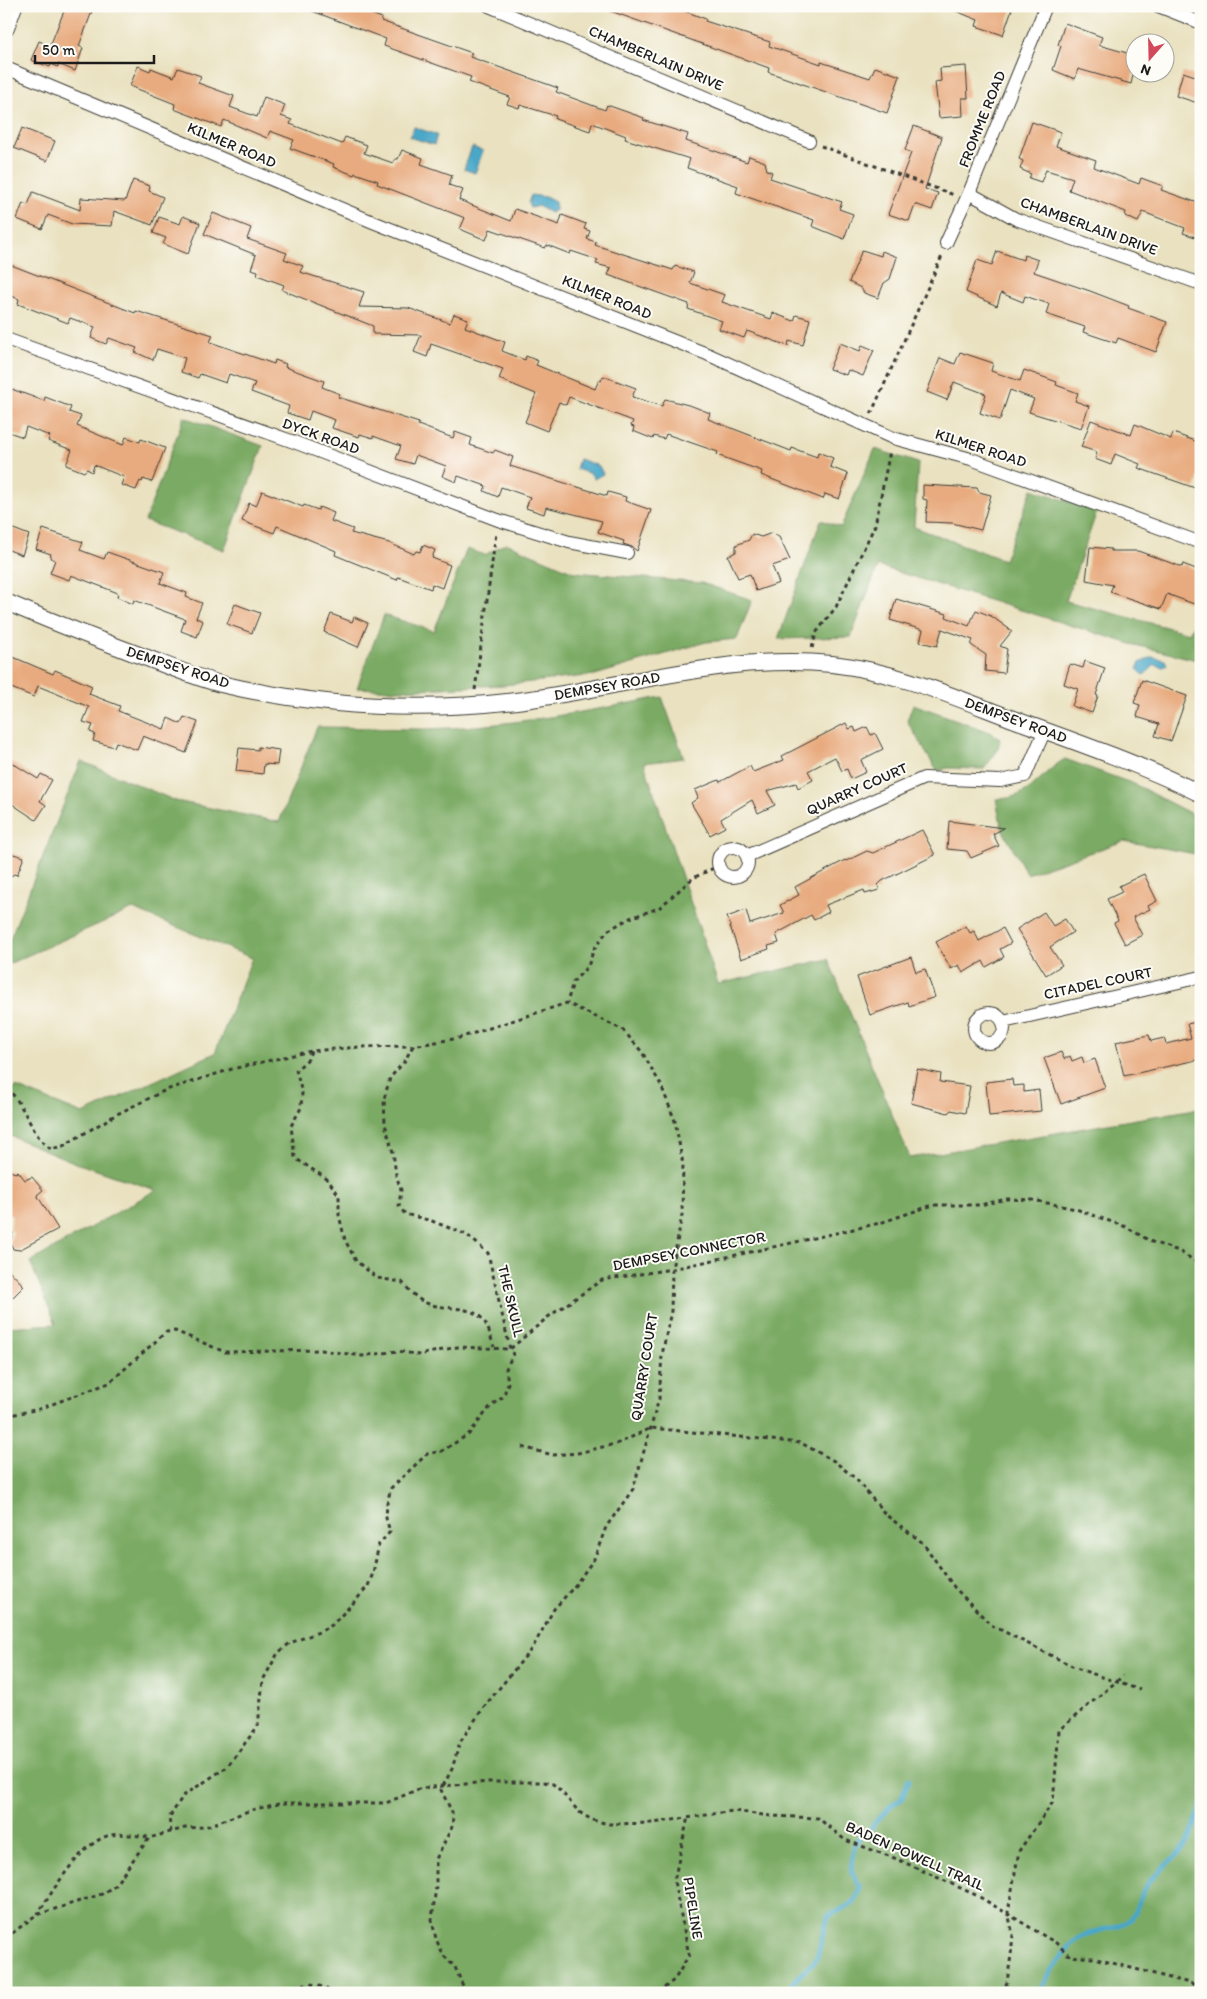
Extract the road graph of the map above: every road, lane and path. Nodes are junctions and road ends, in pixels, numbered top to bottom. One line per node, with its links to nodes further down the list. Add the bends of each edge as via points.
1 (14, 6): 6 (street)
2 (489, 6): 8 (street, CHAMBERLAIN DRIVE)
3 (1046, 6): 9 (street, FROMME ROAD)
4 (1158, 6): 5 (street)
5 (1201, 23)
6 (6, 28)
7 (6, 68): 13 (street, KILMER ROAD, via 373,222 707,354)
8 (809, 141): 9 (path, via 954,195)
9 (969, 193): 10 (street, FROMME ROAD); 11 (street, CHAMBERLAIN DRIVE, via 1016,219)
10 (946, 243): 13 (path)
11 (1201, 284)
12 (6, 339): 15 (street, DYCK ROAD, via 294,442)
13 (866, 426): 14 (street, KILMER ROAD)
14 (893, 438): 16 (street, KILMER ROAD, via 971,459); 19 (path, via 875,525 836,607 816,633)
15 (498, 520): 17 (street, DYCK ROAD, via 569,542); 20 (path)
16 (1201, 543)
17 (628, 553)
18 (6, 602): 20 (street, DEMPSEY ROAD, via 72,630 220,683 355,705 430,709)
19 (812, 648)
20 (472, 706): 21 (street, DEMPSEY ROAD, via 756,662 809,662 892,676)
21 (1045, 730): 22 (street, DEMPSEY ROAD, via 1159,774); 23 (street, QUARRY COURT, via 1026,776 1000,781 924,778)
22 (1201, 794)
23 (747, 856): 24 (street, via 740,848 730,847 721,852); 24 (street, via 748,867 737,877 727,877)
24 (718, 866): 26 (path, via 693,878 659,908 630,918 607,931 594,949 588,966 573,982)
25 (1201, 977): 27 (street, CITADEL COURT)
26 (567, 1002): 28 (path, via 459,1038); 32 (path, QUARRY COURT, via 623,1030 642,1052 661,1085 675,1122 683,1164 682,1215)
27 (1003, 1022)
28 (413, 1046): 29 (path); 34 (path, THE SKULL, via 390,1078 384,1099 385,1124 401,1190 398,1206 405,1214 432,1220 468,1235 488,1252)
29 (311, 1051): 30 (path, via 260,1062 166,1090 63,1146 51,1149 42,1142); 33 (path, via 308,1059 296,1070 302,1093 301,1108 290,1126 295,1158 326,1180 339,1195 339,1215 345,1240 356,1261 377,1278 402,1282 427,1304 446,1309 466,1309 484,1320)
30 (6, 1088)
31 (1201, 1265): 32 (path, DEMPSEY CONNECTOR, via 1107,1219 1033,1200 1007,1199 980,1205 933,1205 880,1223)
32 (672, 1268): 34 (path, DEMPSEY CONNECTOR, via 602,1280); 36 (path, QUARRY COURT, via 659,1399)
33 (494, 1347): 34 (path); 35 (path, via 457,1347 419,1355 398,1351 362,1356 321,1350 225,1352 174,1331 166,1332 109,1384 39,1409)
34 (510, 1348): 43 (path, THE SKULL, via 513,1354 506,1370 508,1384 503,1397 490,1407 469,1434 442,1451 427,1454 391,1488 386,1518 390,1532 379,1544 378,1559 368,1586 332,1625 290,1643 278,1653 263,1680 258,1726 227,1768 183,1796 169,1818)
35 (6, 1416)
36 (651, 1428): 37 (path, via 619,1443 578,1453 553,1455); 39 (path, via 801,1444 834,1461 856,1479 886,1516 923,1543 954,1587 991,1625 1076,1668); 41 (path, QUARRY COURT, via 633,1489 606,1527 594,1559 554,1610 533,1647 460,1742)
37 (522, 1447)
38 (1123, 1676): 39 (path)
39 (1117, 1682): 40 (path); 45 (path, via 1059,1730 1053,1802 1019,1851)
40 (1140, 1690)
41 (443, 1786): 42 (path, BADEN POWELL TRAIL, via 488,1782 553,1784 579,1812 592,1820 609,1824 653,1823); 43 (path, BADEN POWELL TRAIL, via 421,1788 386,1803 283,1802 205,1827); 51 (path, via 441,1790 452,1812 452,1825 436,1859 432,1920 436,1939 458,1973)
42 (688, 1816): 45 (path, BADEN POWELL TRAIL, via 733,1811 818,1818 852,1843); 52 (path, PIPELINE, via 674,1881 689,1955 675,1979)
43 (171, 1832): 44 (path, BADEN POWELL TRAIL)
44 (150, 1838): 46 (path, BADEN POWELL TRAIL, via 115,1886 102,1894); 46 (path, BADEN POWELL TRAIL, via 110,1835 96,1842 82,1854)
45 (1008, 1912): 48 (path, BADEN POWELL TRAIL, via 1070,1956 1092,1958); 53 (path, via 1013,1935)
46 (36, 1915): 47 (path, BADEN POWELL TRAIL)
47 (6, 1938)
48 (1201, 1986)
49 (289, 1993): 50 (path, via 309,1983)
50 (332, 1993)
51 (466, 1993)
52 (658, 1993)
53 (1003, 1993)

